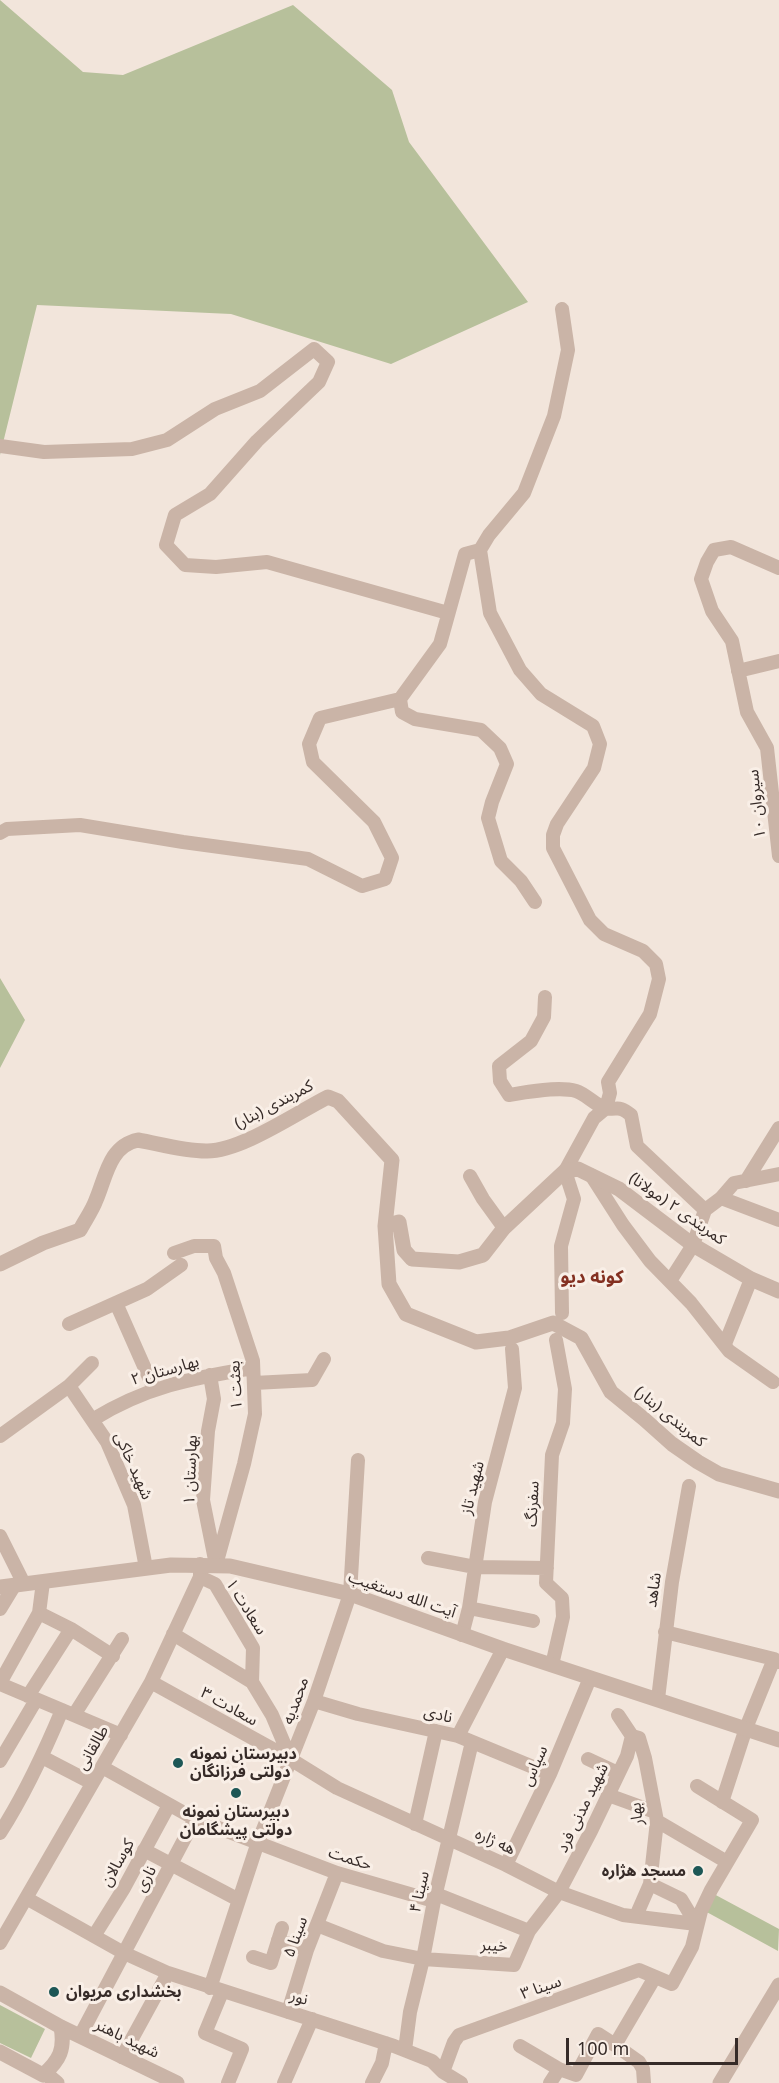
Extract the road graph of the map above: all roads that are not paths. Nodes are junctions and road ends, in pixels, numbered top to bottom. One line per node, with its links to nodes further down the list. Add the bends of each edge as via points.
1 (562, 309): 3 (street, via 568,350 554,416 524,493)
2 (0, 446): 5 (street, via 44,452 110,450 168,440 215,409 260,391 314,349 328,362 319,382 257,441 210,494 175,515 166,545 185,565 216,567 267,562)
3 (480, 550): 5 (street, via 465,554); 13 (street, via 490,613 520,670 541,694 593,726 600,744 594,768 556,824 553,848 590,920 604,934 643,951 656,964 658,979 650,1014 608,1082)
4 (779, 568): 7 (street, سیروان ۱۰, via 731,547 714,550 707,562 701,579 712,611 732,641)
5 (448, 613): 8 (street, via 440,644)
6 (779, 661): 7 (street)
7 (738, 671): 10 (street, سیروان ۱۰, via 747,712 767,748)
8 (400, 699): 9 (street, via 320,718 309,744 314,762 374,822 392,858 385,879 362,886 308,859 80,825 7,829); 11 (street, via 402,712 415,719 481,730 500,748 507,764 488,818 501,861 521,881)
9 (0, 833)
10 (779, 856)
11 (534, 902)
12 (546, 997): 13 (street, via 544,1017 531,1041 499,1066 500,1082 509,1095 575,1091)
13 (606, 1108): 15 (street, via 594,1118); 21 (street, via 620,1107 631,1115 637,1146)
14 (779, 1128): 19 (street)
15 (565, 1171): 17 (street, کمربندی ۲ (مولانا), via 578,1169); 24 (street); 31 (street, via 574,1199 561,1246)
16 (779, 1174): 19 (street)
17 (591, 1175): 25 (street, کمربندی ۲ (مولانا), via 619,1189); 28 (street, via 623,1225)
18 (470, 1176): 24 (street)
19 (746, 1181): 20 (street, via 734,1183)
20 (721, 1198): 21 (street); 22 (street)
21 (705, 1210): 25 (street)
22 (779, 1220)
23 (392, 1224): 24 (street, via 412,1259 459,1262 483,1255); 26 (street, کمربندی (بنار), via 392,1160 338,1101 328,1097 227,1149 207,1151 138,1140 127,1142 113,1158 80,1230); 48 (street, کمربندی (بنار), via 389,1284 406,1314 476,1342 509,1338 553,1323 581,1338 611,1392 672,1444 719,1474)
24 (504, 1228)
25 (693, 1245): 27 (street, کمربندی ۲ (مولانا)); 28 (street)
26 (0, 1264)
27 (751, 1279): 29 (street, کمربندی ۲ (مولانا)); 34 (street)
28 (670, 1281): 34 (street)
29 (779, 1291)
30 (116, 1303): 32 (street); 38 (street, بعثت ۱, via 147,1289 194,1246 214,1246); 43 (street)
31 (562, 1313)
32 (69, 1324)
33 (556, 1340): 54 (street, سفرنگ, via 565,1389 563,1423 552,1455)
34 (725, 1344): 41 (street)
35 (512, 1349): 52 (street, شهید تاز, via 515,1388 485,1502)
36 (324, 1359): 40 (street, via 312,1380)
37 (92, 1363): 42 (street)
38 (253, 1368): 39 (street, بهارستان ۲); 40 (street, بعثت ۱)
39 (210, 1375): 43 (street, بهارستان ۲); 51 (street, بهارستان ۱, via 214,1399 203,1500)
40 (254, 1383): 51 (street, بعثت ۱, via 255,1414)
41 (773, 1383)
42 (69, 1386): 44 (street, شهید خاکی); 45 (street)
43 (154, 1389): 44 (street, بهارستان ۲)
44 (92, 1420): 53 (street, شهید خاکی, via 107,1442 134,1505)
45 (0, 1436)
46 (358, 1460): 58 (street, محمدیه)
47 (688, 1486): 64 (street, شاهد)
48 (779, 1491)
49 (0, 1536): 57 (street)
50 (428, 1558): 52 (street)
51 (216, 1565): 55 (street, آیت الله دستغیب); 58 (street, آیت الله دستغیب)
52 (475, 1567): 54 (street); 59 (street, شهید تاز)
53 (146, 1568): 55 (street, آیت الله دستغیب); 56 (street, آیت الله دستغیب)
54 (547, 1568): 71 (street, سفرنگ, via 546,1583 562,1598)
55 (200, 1570): 65 (street, طالقانی); 74 (street, سعادت ۱, via 215,1584 253,1648)
56 (43, 1582): 57 (street, آیت الله دستغیب); 61 (street)
57 (13, 1586): 60 (street)
58 (350, 1594): 66 (street, آیت الله دستغیب); 78 (street, محمدیه)
59 (469, 1608): 62 (street); 66 (street, شهید تاز)
60 (0, 1609)
61 (39, 1613): 63 (street); 75 (street)
62 (533, 1621)
63 (71, 1629): 69 (street); 76 (street)
64 (665, 1632): 70 (street); 77 (street, شاهد)
65 (173, 1634): 73 (street, طالقانی); 74 (street)
66 (462, 1635): 68 (street, آیت الله دستغیب)
67 (122, 1640): 69 (street)
68 (503, 1649): 71 (street, آیت الله دستغیب); 84 (street)
69 (112, 1656): 79 (street)
70 (776, 1661): 81 (street)
71 (552, 1665): 72 (street, آیت الله دستغیب)
72 (590, 1678): 77 (street, آیت الله دستغیب); 94 (street, سپاس)
73 (151, 1682): 83 (street, طالقانی); 90 (street, سعادت ۳)
74 (252, 1682): 90 (street, via 272,1715)
75 (0, 1683): 76 (street)
76 (32, 1698): 79 (street); 91 (street)
77 (658, 1699): 81 (street, آیت الله دستغیب)
78 (314, 1701): 82 (street, نادی); 90 (street, محمدیه)
79 (68, 1713): 83 (street); 88 (street)
80 (618, 1715): 85 (street, بهار)
81 (746, 1728): 86 (street, آیت الله دستغیب); 98 (street)
82 (436, 1731): 84 (street, نادی); 102 (street)
83 (120, 1735): 92 (street, طالقانی)
84 (458, 1736): 87 (street, نادی)
85 (632, 1736): 93 (street, شهید مدنی فرد); 100 (street, بهار, via 639,1738)
86 (779, 1740)
87 (472, 1742): 94 (street, نادی); 104 (street, سینا ۴)
88 (42, 1757): 95 (street); 103 (street, via 20,1802)
89 (588, 1759): 93 (street)
90 (291, 1760): 102 (street, هه ژاره, via 337,1788); 105 (street, محمدیه)
91 (0, 1761)
92 (102, 1767): 95 (street, طالقانی); 99 (street, حکمت)
93 (618, 1773): 97 (street, شهید مدنی فرد)
94 (550, 1774): 108 (street, سپاس)
95 (92, 1783): 114 (street, طالقانی)
96 (697, 1786): 98 (street)
97 (608, 1795): 100 (street); 112 (street, شهید مدنی فرد)
98 (722, 1802): 107 (street, via 752,1820)
99 (169, 1805): 101 (street, حکمت); 106 (street, کوسالان)
100 (656, 1816): 107 (street); 111 (street, بهار)
101 (195, 1820): 105 (street, حکمت); 109 (street, ناری)
102 (415, 1824): 104 (street, هه ژاره)
103 (1, 1829)
104 (449, 1840): 108 (street, هه ژاره); 113 (street, سینا ۴)
105 (258, 1842): 110 (street, حکمت); 115 (street, محمدیه)
106 (144, 1850): 109 (street); 120 (street, کوسالان)
107 (727, 1862): 117 (street)
108 (506, 1865): 112 (street, هه ژاره)
109 (172, 1866): 115 (street); 123 (street, ناری)
110 (337, 1873): 113 (street, حکمت); 118 (street, سینا ۵)
111 (650, 1884): 116 (street, بهار); 117 (street, via 681,1899)
112 (559, 1892): 116 (street, هه ژاره); 119 (street, خیبر)
113 (435, 1897): 119 (street, حکمت); 125 (street, سینا ۴)
114 (26, 1898): 120 (street, نور); 121 (street, طالقانی)
115 (239, 1900): 129 (street, محمدیه)
116 (636, 1916): 117 (street, هه ژاره)
117 (696, 1924): 127 (street, سینا ۳, via 692,1947 672,1984)
118 (317, 1925): 122 (street, سینا ۵); 125 (street, via 383,1951)
119 (529, 1931): 125 (street, خیبر, via 514,1965)
120 (94, 1936): 123 (street, نور)
121 (0, 1943)
122 (307, 1950): 124 (street, via 280,1934 271,1963); 131 (street, سینا ۵)
123 (124, 1953): 126 (street, نور); 134 (street, ناری)
124 (253, 1957)
125 (423, 1959): 138 (street, سینا ۴)
126 (168, 1973): 129 (street, نور); 140 (street)
127 (655, 1977): 136 (street); 142 (street, سینا ۳, via 639,1970 459,2035)
128 (779, 1984): 151 (street)
129 (216, 1990): 131 (street, نور); 145 (street, محمدیه, via 205,2033 242,2049)
130 (0, 1993): 133 (street, شهید باهنر)
131 (288, 2012): 132 (street, نور)
132 (312, 2019): 135 (street, نور); 146 (street)
133 (61, 2027): 134 (street, شهید باهنر); 143 (street, via 64,2044)
134 (80, 2036): 140 (street, شهید باهنر)
135 (386, 2043): 138 (street, نور); 147 (street)
136 (615, 2045): 141 (street, via 598,2034 576,2075); 150 (street, via 639,2062)
137 (520, 2046): 141 (street)
138 (405, 2050): 142 (street, نور, via 432,2061)
139 (0, 2052): 143 (street)
140 (122, 2057): 144 (street, شهید باهنر)
141 (559, 2069): 149 (street)
142 (443, 2072): 148 (street, نور)
143 (45, 2078)
144 (177, 2083)
145 (228, 2083)
146 (284, 2083)
147 (372, 2083)
148 (461, 2083)
149 (550, 2083)
150 (643, 2083)
151 (720, 2083)

